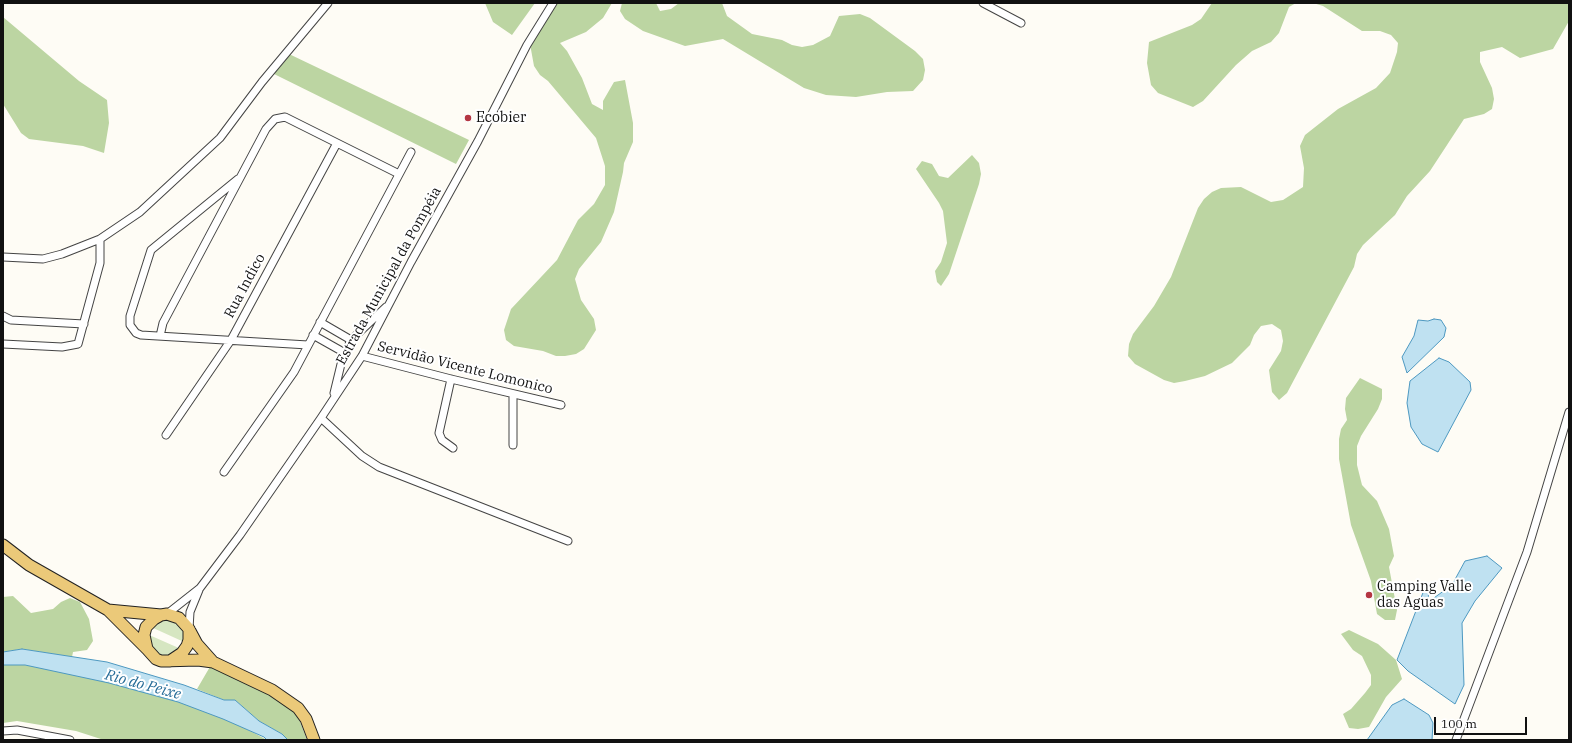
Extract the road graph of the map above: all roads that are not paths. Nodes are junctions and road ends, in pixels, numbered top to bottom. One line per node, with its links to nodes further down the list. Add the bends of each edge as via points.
1 (328, 3): 9 (street, via 265,78 210,150 140,212)
2 (553, 3): 11 (street, Estrada Municipal da Pompéia, via 526,45 478,141)
3 (983, 3): 4 (street)
4 (1021, 23)
5 (337, 143): 7 (street); 8 (street, via 285,117 274,119); 17 (street, Rua Indico)
6 (411, 152): 7 (street)
7 (399, 174): 13 (street)
8 (241, 176): 16 (street, via 163,322); 16 (street, via 157,244 148,255 130,316 130,325 141,335)
9 (100, 239): 10 (street, via 48,258); 14 (street, via 100,263)
10 (3, 257)
11 (390, 303): 18 (street); 22 (street, Estrada Municipal da Pompéia)
12 (3, 316): 14 (street, via 11,320)
13 (320, 322): 15 (street); 18 (street)
14 (84, 324): 19 (street, via 78,344 62,347)
15 (313, 335): 20 (street); 21 (street)
16 (160, 336): 17 (street)
17 (231, 340): 20 (street); 29 (street, Rua Indico)
18 (351, 340): 21 (street)
19 (3, 344)
20 (308, 345): 32 (street, via 282,390)
21 (345, 353): 25 (street)
22 (362, 356): 23 (street, Servidão Vicente Lomonico); 25 (street, Estrada Municipal da Pompéia)
23 (451, 379): 24 (street, Servidão Vicente Lomonico); 31 (street, via 439,433 442,440)
24 (513, 394): 26 (street, Servidão Vicente Lomonico); 30 (street)
25 (334, 397): 28 (street, Estrada Municipal da Pompéia)
26 (561, 405)
27 (1569, 412): 45 (street, via 1527,552)
28 (321, 418): 33 (street, via 362,456 380,467); 35 (street, Estrada Municipal da Pompéia)
29 (166, 435)
30 (513, 445)
31 (453, 448)
32 (224, 472)
33 (568, 542)
34 (3, 545): 36 (main road, via 29,565)
35 (200, 588): 37 (street, Estrada Municipal da Pompéia); 38 (street, Estrada Municipal da Pompéia, via 190,612)
36 (108, 610): 37 (main road); 39 (main road)
37 (164, 615): 38 (main road, via 179,618); 39 (main road, via 154,619 146,627 144,634)
38 (189, 628): 40 (main road, via 187,646); 41 (main road, via 197,644)
39 (147, 649): 40 (main road, via 156,659)
40 (170, 661): 41 (main road)
41 (213, 662): 44 (main road, via 272,690 298,708 306,719)
42 (3, 731): 43 (street, via 16,730)
43 (70, 740)
44 (314, 740)
45 (1456, 740)

